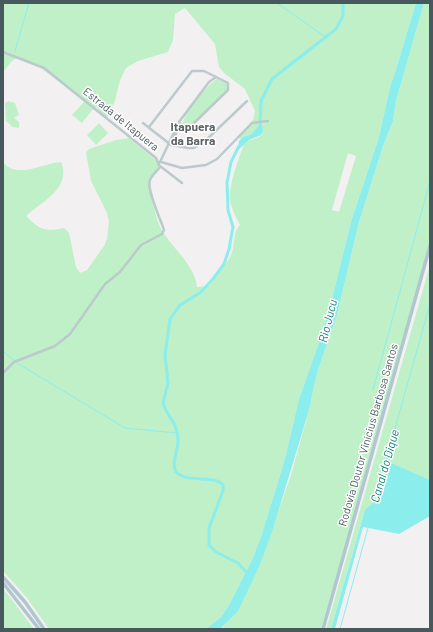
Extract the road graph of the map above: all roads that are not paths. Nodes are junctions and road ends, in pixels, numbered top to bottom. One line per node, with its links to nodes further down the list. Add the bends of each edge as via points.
1 (3, 52): 9 (street, Estrada de Itapuera, via 44,68)
2 (216, 77): 6 (street, via 209,82); 6 (street, via 228,83 228,90 192,125 187,127); 7 (street, via 202,71 192,71)
3 (247, 101): 8 (street, via 200,145 188,148)
4 (268, 120): 9 (street, via 251,124 217,158 206,165 182,168)
5 (143, 123): 7 (street)
6 (179, 124): 8 (street)
7 (149, 127): 8 (street)
8 (170, 144): 9 (street)
9 (160, 163): 10 (street); 12 (street, Estrada de Itapuera, via 150,179 150,184 163,233 139,247 120,272 105,284 78,324 59,343 14,362)
10 (182, 183)
11 (430, 246): 17 (main road, Rodovia Doutor Vinícius Barbosa Santos)
12 (3, 373)
13 (3, 577): 16 (main road)
14 (3, 583): 15 (main road)
15 (38, 629)
16 (44, 629)
17 (323, 629)

